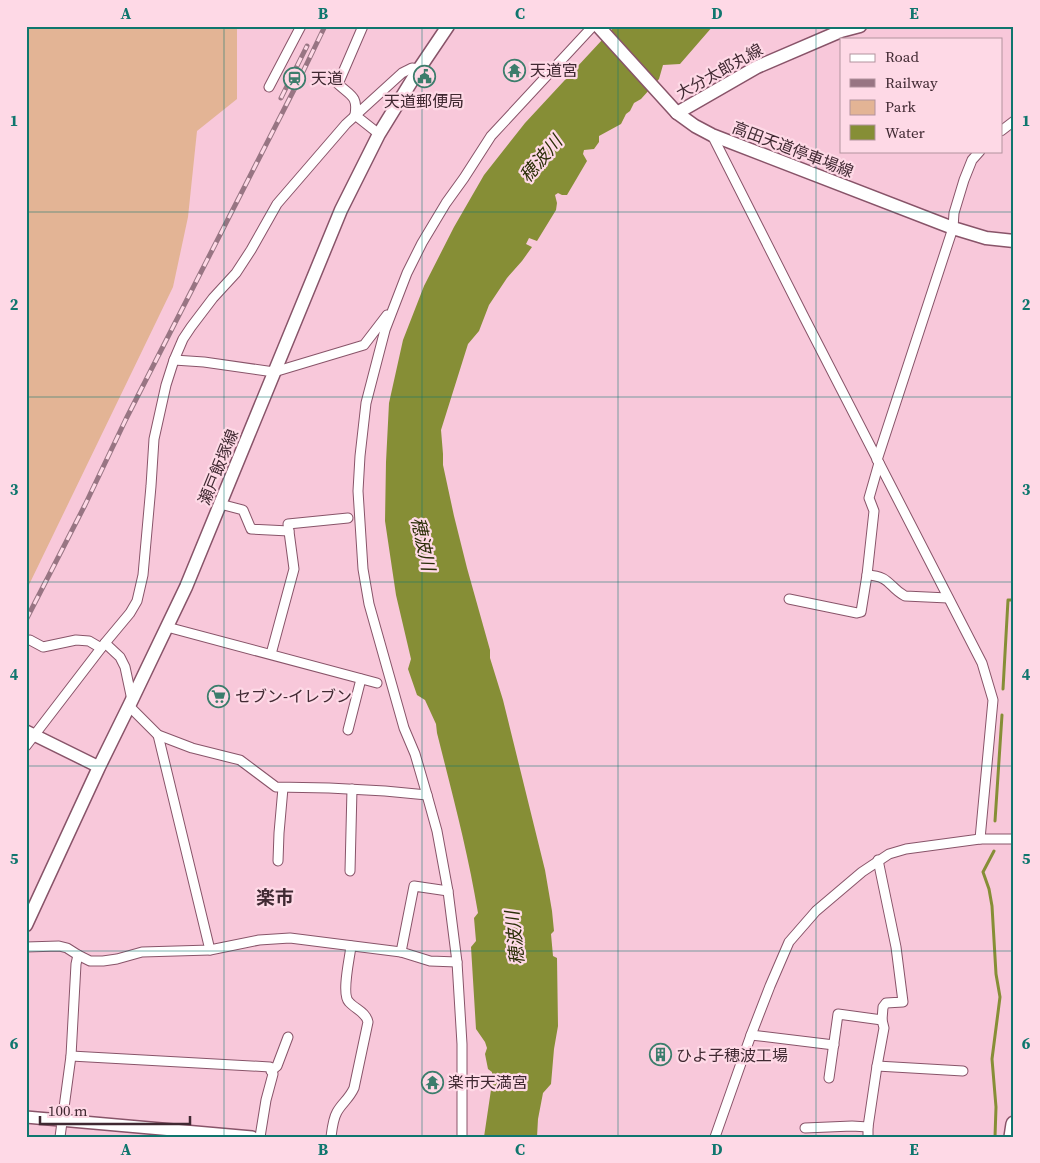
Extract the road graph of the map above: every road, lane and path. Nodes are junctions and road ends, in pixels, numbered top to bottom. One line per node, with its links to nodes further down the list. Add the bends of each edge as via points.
1 (301, 26): 7 (street)
2 (363, 26): 9 (street, via 338,84 355,100)
3 (448, 26): 6 (main road, 瀬戸飯塚線)
4 (860, 26): 8 (main road, 大分太郎丸線, via 757,67)
5 (597, 27): 8 (main road, 高田天道停車場線); 17 (street, via 491,136 422,244)
6 (419, 69): 9 (street, via 402,72); 12 (main road, 瀬戸飯塚線)
7 (269, 87)
8 (675, 110): 13 (main road, 高田天道停車場線)
9 (355, 115): 12 (street); 18 (street, via 277,204 236,272 191,326)
10 (1014, 121): 11 (street)
11 (1002, 130)
12 (380, 134): 19 (main road, 瀬戸飯塚線, via 341,210)
13 (712, 136): 15 (main road, 高田天道停車場線); 20 (street)
14 (979, 152): 15 (street, via 964,180)
15 (953, 228): 16 (main road, 高田天道停車場線, via 986,238); 20 (street)
16 (1014, 241)
17 (394, 308): 19 (street, via 364,345); 41 (street, via 366,403 358,491 363,569 374,623)
18 (174, 360): 19 (street); 29 (street, via 154,439 143,575 137,601)
19 (274, 372): 21 (main road, 瀬戸飯塚線)
20 (878, 461): 24 (street, via 869,498 874,511); 25 (street)
21 (220, 504): 23 (street, via 243,510 251,529); 27 (main road, 瀬戸飯塚線)
22 (348, 518): 23 (street, via 288,524)
23 (289, 531): 30 (street, via 294,568)
24 (867, 575): 25 (street, via 886,580 905,596); 26 (street, via 861,612)
25 (948, 598): 42 (street, via 982,663 993,700)
26 (789, 599)
27 (167, 627): 30 (street); 33 (main road, 瀬戸飯塚線)
28 (30, 640): 29 (street, via 44,647 76,640)
29 (103, 646): 33 (street, via 120,657 125,667); 35 (street)
30 (270, 654): 31 (street)
31 (361, 678): 32 (street); 34 (street)
32 (377, 683)
33 (131, 703): 36 (street); 38 (main road, 瀬戸飯塚線)
34 (348, 730)
35 (31, 733): 37 (street); 38 (street)
36 (158, 735): 39 (street, via 192,748 240,760 276,788); 51 (street)
37 (26, 746)
38 (99, 767): 48 (main road, 瀬戸飯塚線)
39 (283, 788): 40 (street); 45 (street)
40 (352, 789): 41 (street); 46 (street)
41 (427, 795): 47 (street)
42 (980, 839): 43 (street); 44 (street, via 906,849)
43 (1014, 839)
44 (878, 860): 55 (street, via 896,947 903,1002 886,1004); 56 (street, via 816,912 789,942)
45 (278, 861)
46 (350, 871)
47 (448, 891): 52 (street, via 414,886); 54 (street)
48 (26, 925)
49 (352, 946): 51 (street, via 290,938 259,940); 52 (street); 72 (street, via 346,998 368,1022 354,1088 335,1116)
50 (26, 947): 53 (street, via 59,946)
51 (210, 950): 53 (street, via 142,952 103,961)
52 (401, 952): 54 (street, via 430,961)
53 (78, 955): 59 (street)
54 (457, 962): 73 (street, via 462,1044)
55 (882, 1020): 58 (street, via 838,1014); 60 (street, via 884,1028)
56 (751, 1035): 58 (street); 74 (street)
57 (288, 1037): 61 (street, via 277,1066)
58 (834, 1045): 63 (street)
59 (71, 1056): 61 (street, via 270,1067); 65 (street)
60 (877, 1066): 62 (street); 68 (street)
61 (271, 1071): 71 (street)
62 (963, 1071)
63 (829, 1078)
64 (26, 1117): 65 (street)
65 (62, 1120): 69 (street); 70 (street)
66 (1014, 1124): 75 (highway)
67 (805, 1128): 68 (street, via 852,1126)
68 (868, 1132)
69 (60, 1137)
70 (252, 1137)
71 (260, 1137)
72 (331, 1137)
73 (462, 1137)
74 (715, 1137)
75 (1012, 1137)

